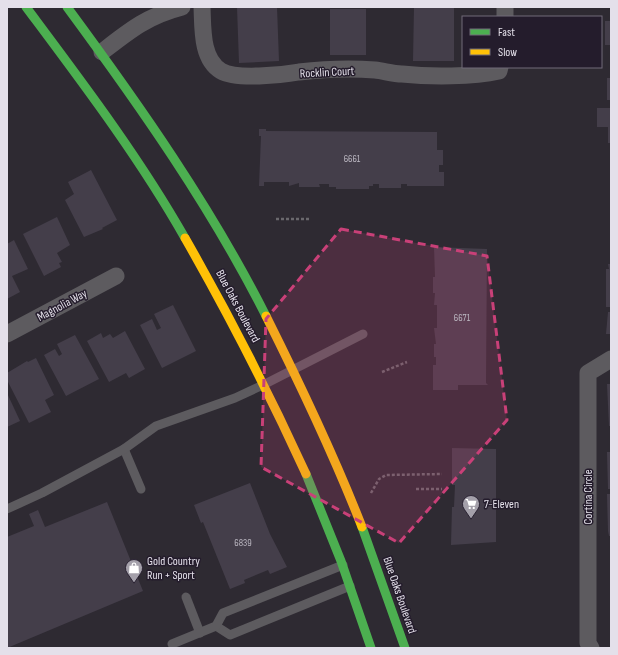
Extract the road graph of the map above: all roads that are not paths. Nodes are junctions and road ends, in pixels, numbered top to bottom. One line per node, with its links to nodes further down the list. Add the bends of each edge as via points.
1 (26, 7): 12 (main road, Blue Oaks Boulevard, via 74,69 189,241)
2 (67, 7): 5 (main road, Blue Oaks Boulevard)
3 (182, 7): 5 (street, via 160,13 138,24)
4 (202, 7): 6 (street, Rocklin Court, via 206,48 220,71 230,75 375,70 403,74 482,75)
5 (102, 52): 11 (main road, Blue Oaks Boulevard, via 181,167 217,226)
6 (500, 68)
7 (116, 276): 8 (street, Magnolia Way)
8 (7, 334)
9 (363, 334): 11 (lane)
10 (611, 359): 24 (street, Cortina Circle, via 588,374 588,643)
11 (294, 370): 12 (lane); 23 (main road, Blue Oaks Boulevard, via 350,496)
12 (265, 384): 13 (lane, via 235,398 156,426); 16 (main road, Blue Oaks Boulevard, via 302,464)
13 (124, 449): 14 (lane); 15 (lane)
14 (141, 489)
15 (7, 509)
16 (343, 565): 17 (main road, Blue Oaks Boulevard); 19 (lane, via 224,613)
17 (350, 586): 19 (lane, via 230,635); 22 (main road, Blue Oaks Boulevard)
18 (186, 597): 20 (lane)
19 (216, 626): 20 (lane)
20 (200, 633): 21 (lane)
21 (172, 644)
22 (371, 648)
23 (405, 648)
24 (591, 648)

